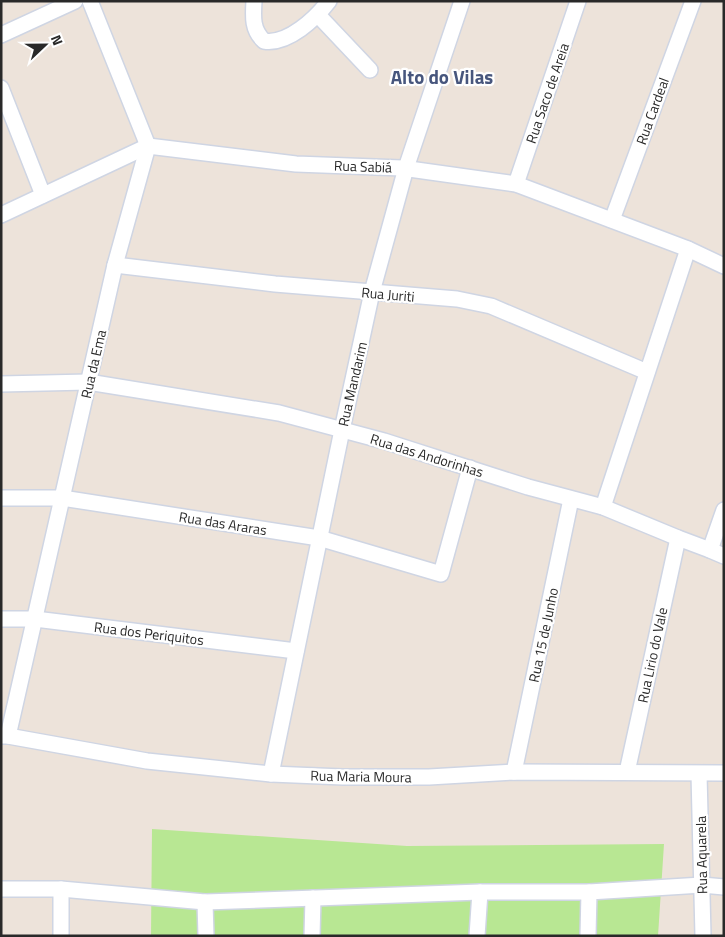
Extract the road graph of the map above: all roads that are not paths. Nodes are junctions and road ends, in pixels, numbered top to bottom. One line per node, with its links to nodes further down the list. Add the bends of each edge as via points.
1 (90, 1): 12 (street)
2 (254, 1): 8 (street, via 255,29 264,41 283,38)
3 (329, 1): 8 (street)
4 (462, 1): 13 (street, Rua Mandarim)
5 (578, 1): 14 (street, Rua Saco de Areia)
6 (693, 1): 17 (street, Rua Cardeal)
7 (67, 3): 9 (street)
8 (318, 15): 10 (street)
9 (1, 35)
10 (370, 70)
11 (1, 88): 15 (street)
12 (148, 146): 13 (street, Rua Sabiá, via 296,164); 15 (street); 19 (street, Rua da Ema)
13 (406, 168): 14 (street, Rua Sabiá); 21 (street, Rua Mandarim)
14 (516, 184): 17 (street, Rua Sabiá)
15 (43, 195): 16 (street)
16 (1, 215)
17 (612, 220): 18 (street, Rua Sabiá)
18 (688, 249): 20 (street, Rua Sabiá); 22 (street)
19 (115, 265): 21 (street, Rua Juriti); 23 (street, Rua da Ema)
20 (724, 266)
21 (372, 292): 22 (street, Rua Juriti, via 457,298 491,306); 25 (street, Rua Mandarim)
22 (647, 372): 30 (street)
23 (88, 382): 24 (street, Rua das Andorinhas); 25 (street, Rua das Andorinhas, via 279,413); 28 (street, Rua da Ema)
24 (1, 384)
25 (342, 430): 26 (street, Rua das Andorinhas); 32 (street, Rua Mandarim)
26 (470, 468): 29 (street, Rua das Andorinhas); 32 (street, Rua das Araras, via 441,574)
27 (1, 498): 28 (street, Rua das Araras)
28 (62, 498): 32 (street, Rua das Araras); 36 (street, Rua da Ema)
29 (571, 499): 30 (street, Rua das Andorinhas); 39 (street, Rua 15 de Junho)
30 (603, 507): 33 (street, Rua das Andorinhas)
31 (724, 510): 34 (street)
32 (319, 538): 37 (street, Rua Mandarim)
33 (678, 538): 34 (street, Rua das Andorinhas); 40 (street, Rua Lirio do Vale)
34 (717, 553)
35 (1, 619): 36 (street, Rua dos Periquitos)
36 (35, 619): 37 (street, Rua dos Periquitos); 38 (street, Rua da Ema)
37 (296, 651): 42 (street, Rua Mandarim)
38 (5, 736): 42 (street, Rua Maria Moura, via 147,760)
39 (514, 772): 40 (street, Rua Maria Moura); 42 (street, Rua Maria Moura, via 429,777)
40 (627, 772): 43 (street, Rua Maria Moura)
41 (724, 773): 43 (street, Rua Maria Moura)
42 (270, 774)
43 (699, 774): 44 (street, Rua Aquarela)
44 (702, 885): 45 (street); 49 (street); 57 (street, Rua Aquarela)
45 (724, 887)
46 (1, 889): 47 (street)
47 (62, 889): 51 (street); 52 (street)
48 (480, 892): 49 (street); 50 (street); 55 (street)
49 (589, 892): 56 (street)
50 (313, 898): 51 (street); 54 (street)
51 (205, 902): 53 (street)
52 (61, 936)
53 (206, 936)
54 (312, 936)
55 (477, 936)
56 (588, 936)
57 (703, 936)

